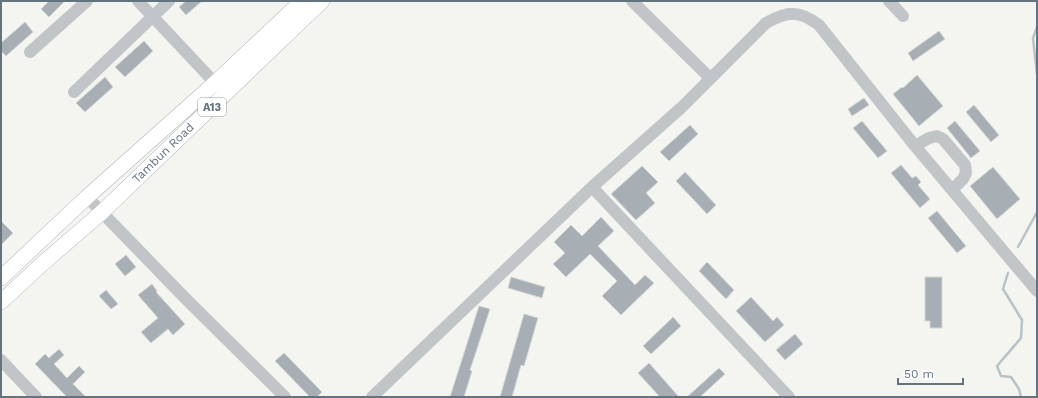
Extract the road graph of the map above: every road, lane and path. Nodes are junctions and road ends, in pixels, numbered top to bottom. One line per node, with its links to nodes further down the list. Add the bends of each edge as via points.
1 (87, 1): 10 (street)
2 (138, 1): 8 (street)
3 (169, 1): 8 (street)
4 (302, 1): 12 (main road, Tambun Road / A13)
5 (322, 1): 18 (main road, Tambun Road / A13)
6 (632, 1): 11 (street)
7 (888, 1): 9 (street)
8 (152, 16): 12 (street); 13 (street)
9 (903, 16)
10 (30, 52)
11 (710, 78): 14 (street, via 766,23 779,16 792,14 808,17 819,25); 15 (street, via 682,107)
12 (215, 83): 17 (main road, Tambun Road / A13)
13 (74, 92)
14 (915, 146): 16 (street); 16 (street, via 937,136 944,139 965,165 964,179)
15 (592, 187): 25 (street); 26 (street)
16 (952, 190): 20 (street)
17 (87, 197): 18 (street); 19 (main road, Tambun Road / A13)
18 (101, 213): 21 (main road, Tambun Road / A13); 24 (street)
19 (1, 278)
20 (1037, 291)
21 (1, 302)
22 (1, 360): 23 (street)
23 (36, 397)
24 (286, 397)
25 (372, 397)
26 (789, 397)

